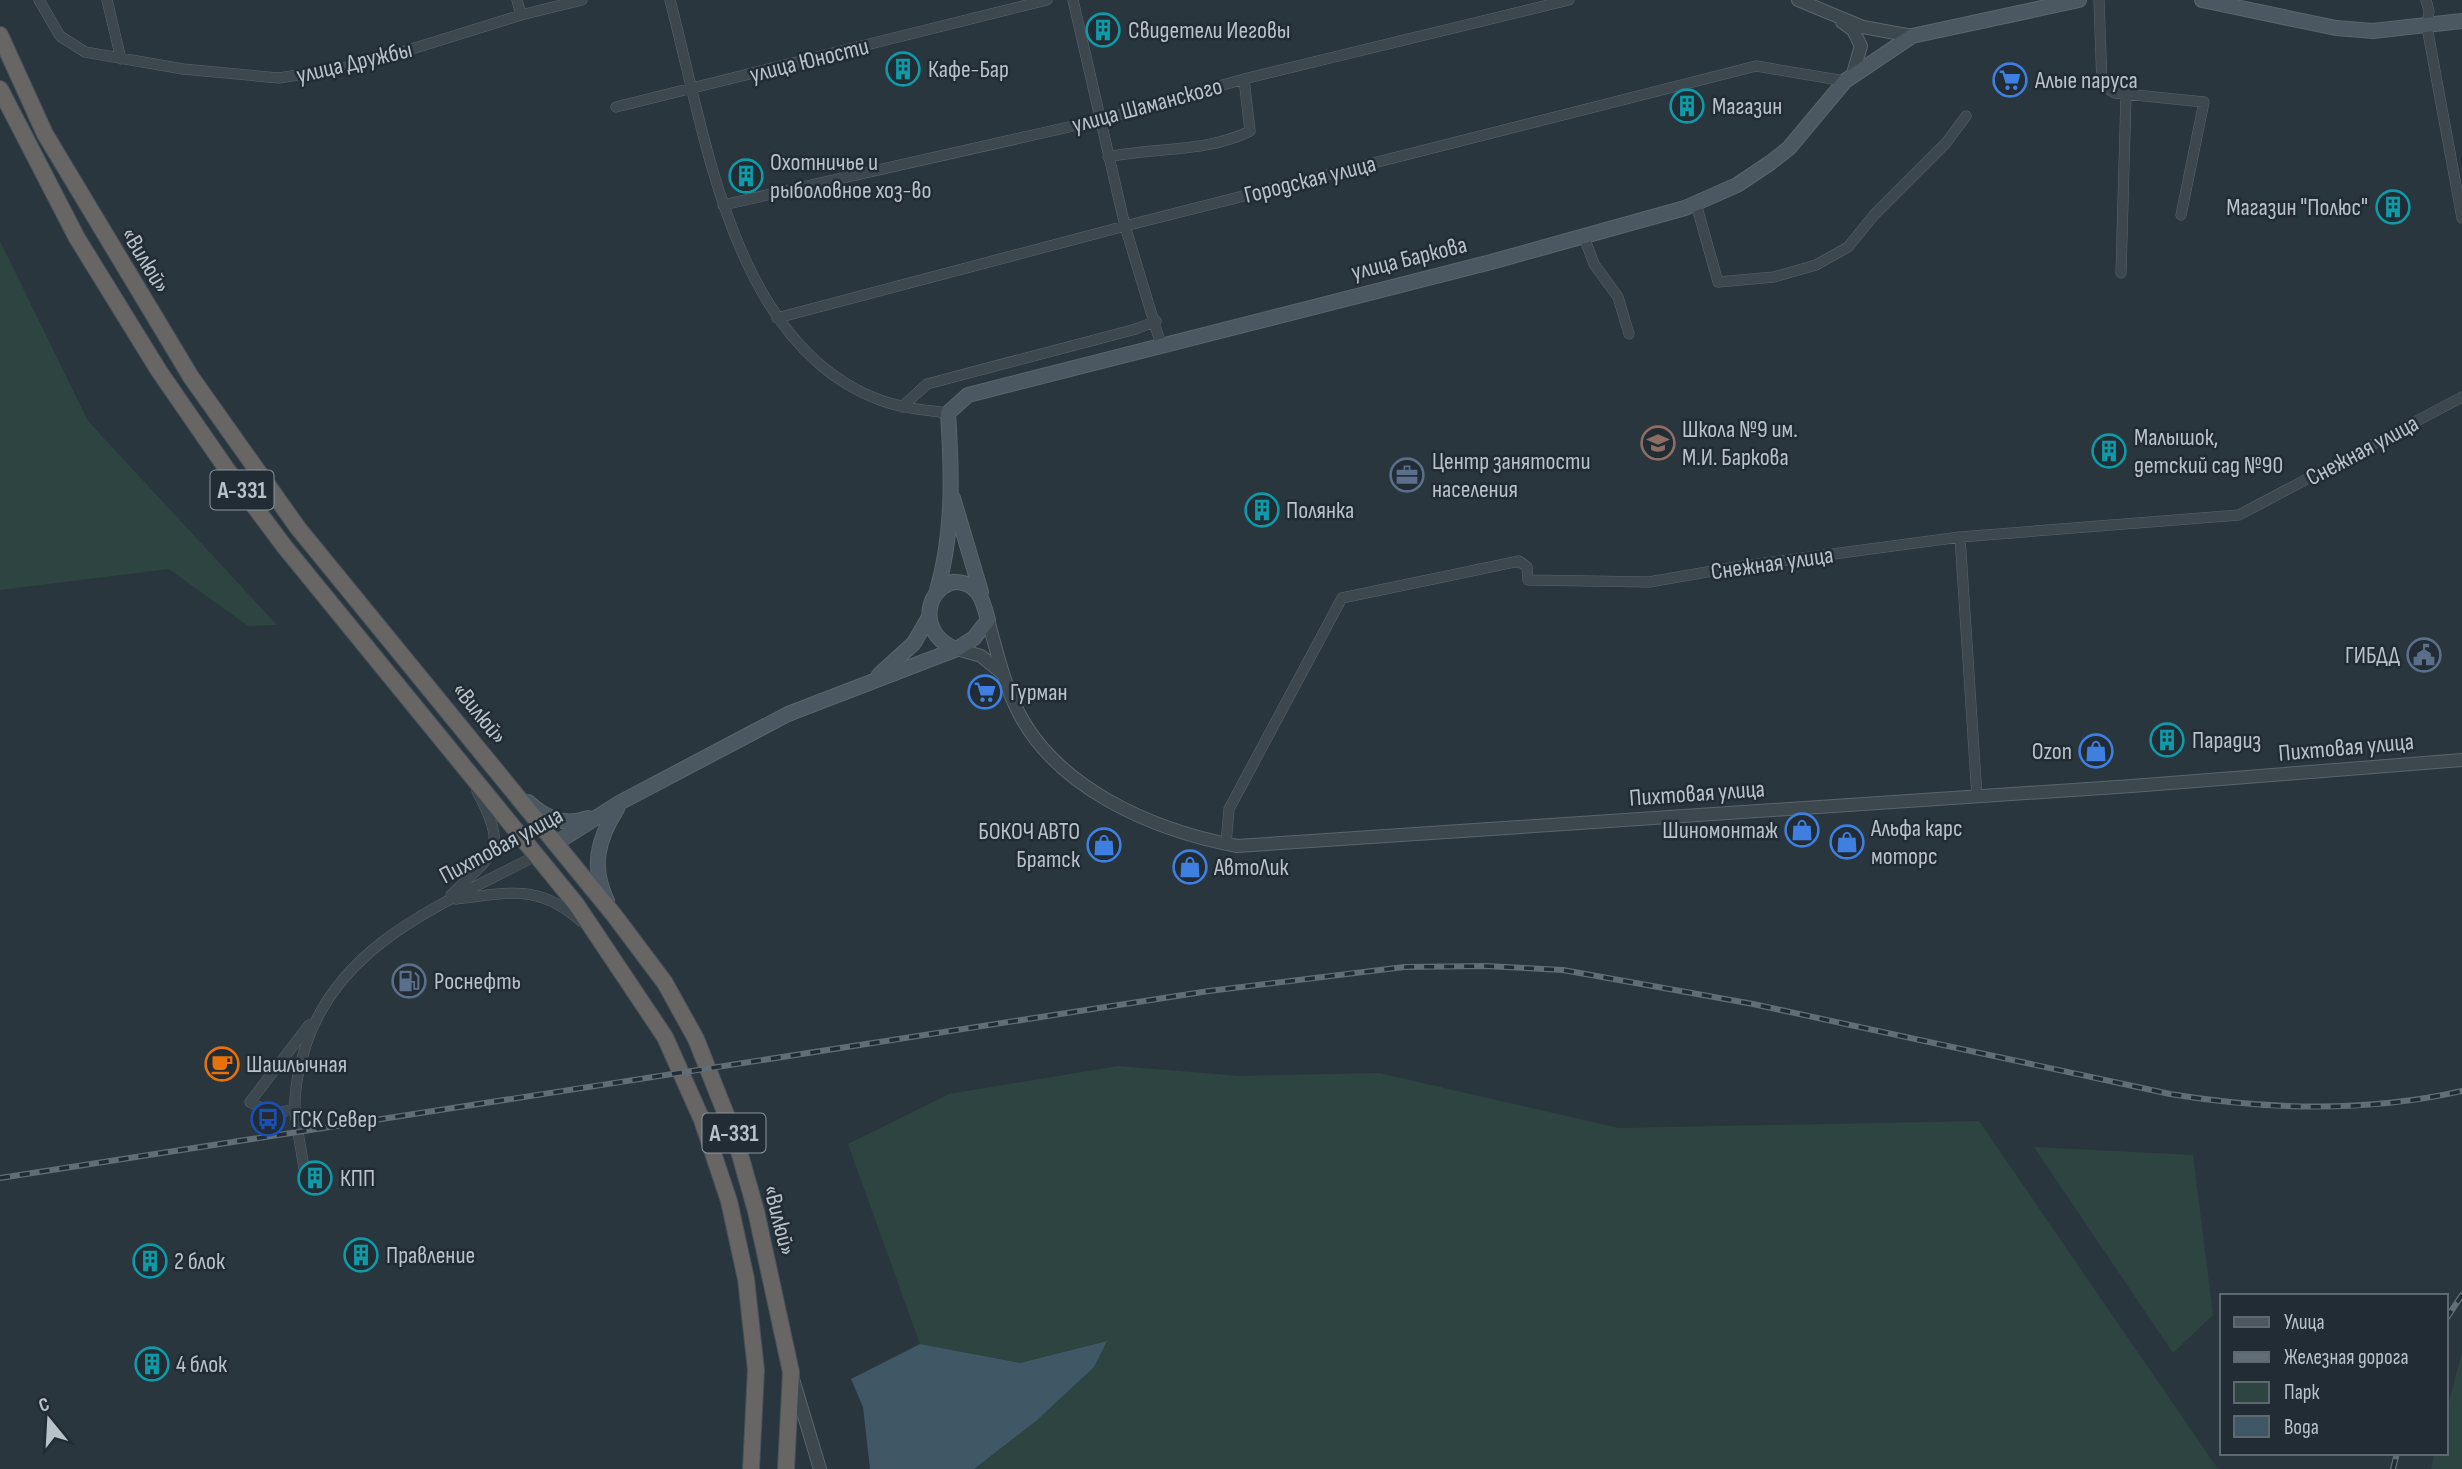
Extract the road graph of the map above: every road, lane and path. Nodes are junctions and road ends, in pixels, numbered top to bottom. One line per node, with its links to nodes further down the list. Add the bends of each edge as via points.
1 (39, 0): 21 (street, улица Дружбы, via 66,43)
2 (107, 0): 21 (street)
3 (517, 0): 15 (street)
4 (582, 0): 15 (street, улица Дружбы)
5 (670, 0): 25 (street)
6 (1047, 0): 25 (street, улица Юности)
7 (1073, 0): 30 (street)
8 (1569, 0): 22 (street, улица Шаманского)
9 (1798, 0): 16 (street)
10 (2079, 0): 20 (main road)
11 (2099, 0): 26 (street, via 2102,85)
12 (2202, 0): 14 (main road)
13 (2426, 0): 18 (street)
14 (2251, 5): 18 (main road, via 2336,27 2372,31)
15 (521, 15): 21 (street, улица Дружбы, via 360,65 296,77 264,78)
16 (1833, 16): 20 (street); 23 (street, via 1853,30 1861,46)
17 (2462, 21): 18 (main road)
18 (2427, 27): 35 (street)
19 (0, 35): 57 (highway, «Вилюй» / А-331, via 45,134 191,377 298,528)
20 (1912, 36): 23 (main road, улица Баркова)
21 (121, 59)
22 (1244, 79): 30 (street, улица Шаманского); 31 (street, via 1250,131 1190,149)
23 (1848, 79): 32 (main road, улица Баркова, via 1789,148 1752,176); 36 (street, Городская улица, via 1756,66)
24 (0, 89): 28 (highway, «Вилюй» / А-331)
25 (694, 89): 27 (street, улица Юности); 33 (street)
26 (2126, 95): 34 (street, via 2204,102); 38 (street)
27 (616, 107)
28 (5, 110): 56 (highway, «Вилюй» / А-331, via 77,238 220,460)
29 (1966, 116): 32 (street, via 1848,247 1816,265 1774,277 1718,282)
30 (1100, 120): 31 (street); 33 (street, улица Шаманского)
31 (1108, 157): 36 (street)
32 (1696, 204): 37 (main road, улица Баркова)
33 (723, 205): 39 (street, via 751,278)
34 (2181, 215)
35 (2462, 218)
36 (1125, 226): 39 (street, Городская улица); 40 (street)
37 (1584, 237): 41 (street, via 1594,264 1618,297); 42 (main road, улица Баркова)
38 (2121, 273)
39 (777, 318): 44 (street, via 830,371 877,399)
40 (1156, 321): 42 (street); 44 (street, via 927,384)
41 (1629, 334)
42 (1161, 345): 45 (main road, улица Баркова, via 984,388)
43 (2462, 397): 47 (street, Снежная улица, via 2239,515)
44 (902, 407): 45 (street)
45 (948, 412): 46 (main road)
46 (951, 493): 48 (main road, via 946,553); 49 (main road)
47 (1960, 537): 58 (street); 61 (street, Снежная улица, via 1649,582 1528,579 1527,568 1519,561 1342,598 1230,809)
48 (936, 594): 49 (main road, via 946,584 960,582 971,585); 50 (main road)
49 (982, 597): 51 (main road)
50 (930, 614): 52 (main road, via 935,637); 54 (main road, Пихтовая улица, via 914,643)
51 (988, 620): 52 (main road, via 974,638); 53 (street, Пихтовая улица)
52 (957, 649): 53 (street, via 981,656); 54 (main road, Пихтовая улица)
53 (1004, 676): 61 (street, Пихтовая улица, via 1017,710 1039,742 1086,785 1150,821)
54 (873, 680): 59 (main road, Пихтовая улица, via 788,714)
55 (2462, 760): 58 (street, Пихтовая улица)
56 (467, 771): 62 (highway, «Вилюй» / А-331); 63 (street, via 496,835 488,858)
57 (512, 789): 59 (main road, via 556,821 585,820); 60 (highway, «Вилюй» / А-331)
58 (1977, 797): 61 (street, Пихтовая улица, via 1257,846)
59 (621, 803): 60 (main road, Пихтовая улица); 64 (main road, via 605,827 596,859 599,881)
60 (556, 843): 62 (highway, Пихтовая улица); 64 (highway, «Вилюй» / А-331)
61 (1226, 844)
62 (537, 855): 63 (street, Пихтовая улица); 65 (highway, «Вилюй» / А-331)
63 (445, 900): 65 (street, via 511,892 543,895 568,909); 66 (street, Пихтовая улица, via 369,952 343,977)
64 (614, 915): 69 (highway, «Вилюй» / А-331, via 665,983 713,1076 756,1211)
65 (597, 935): 70 (highway, «Вилюй» / А-331, via 665,1037 702,1120 729,1201 746,1279 755,1359)
66 (316, 1017): 67 (street, Пихтовая улица, via 299,1065); 67 (street, via 250,1102 273,1114)
67 (295, 1110): 68 (street, Пихтовая улица)
68 (304, 1168)
69 (791, 1372): 71 (highway, «Вилюй» / А-331); 72 (street)
70 (751, 1469)
71 (786, 1469)
72 (820, 1469)

